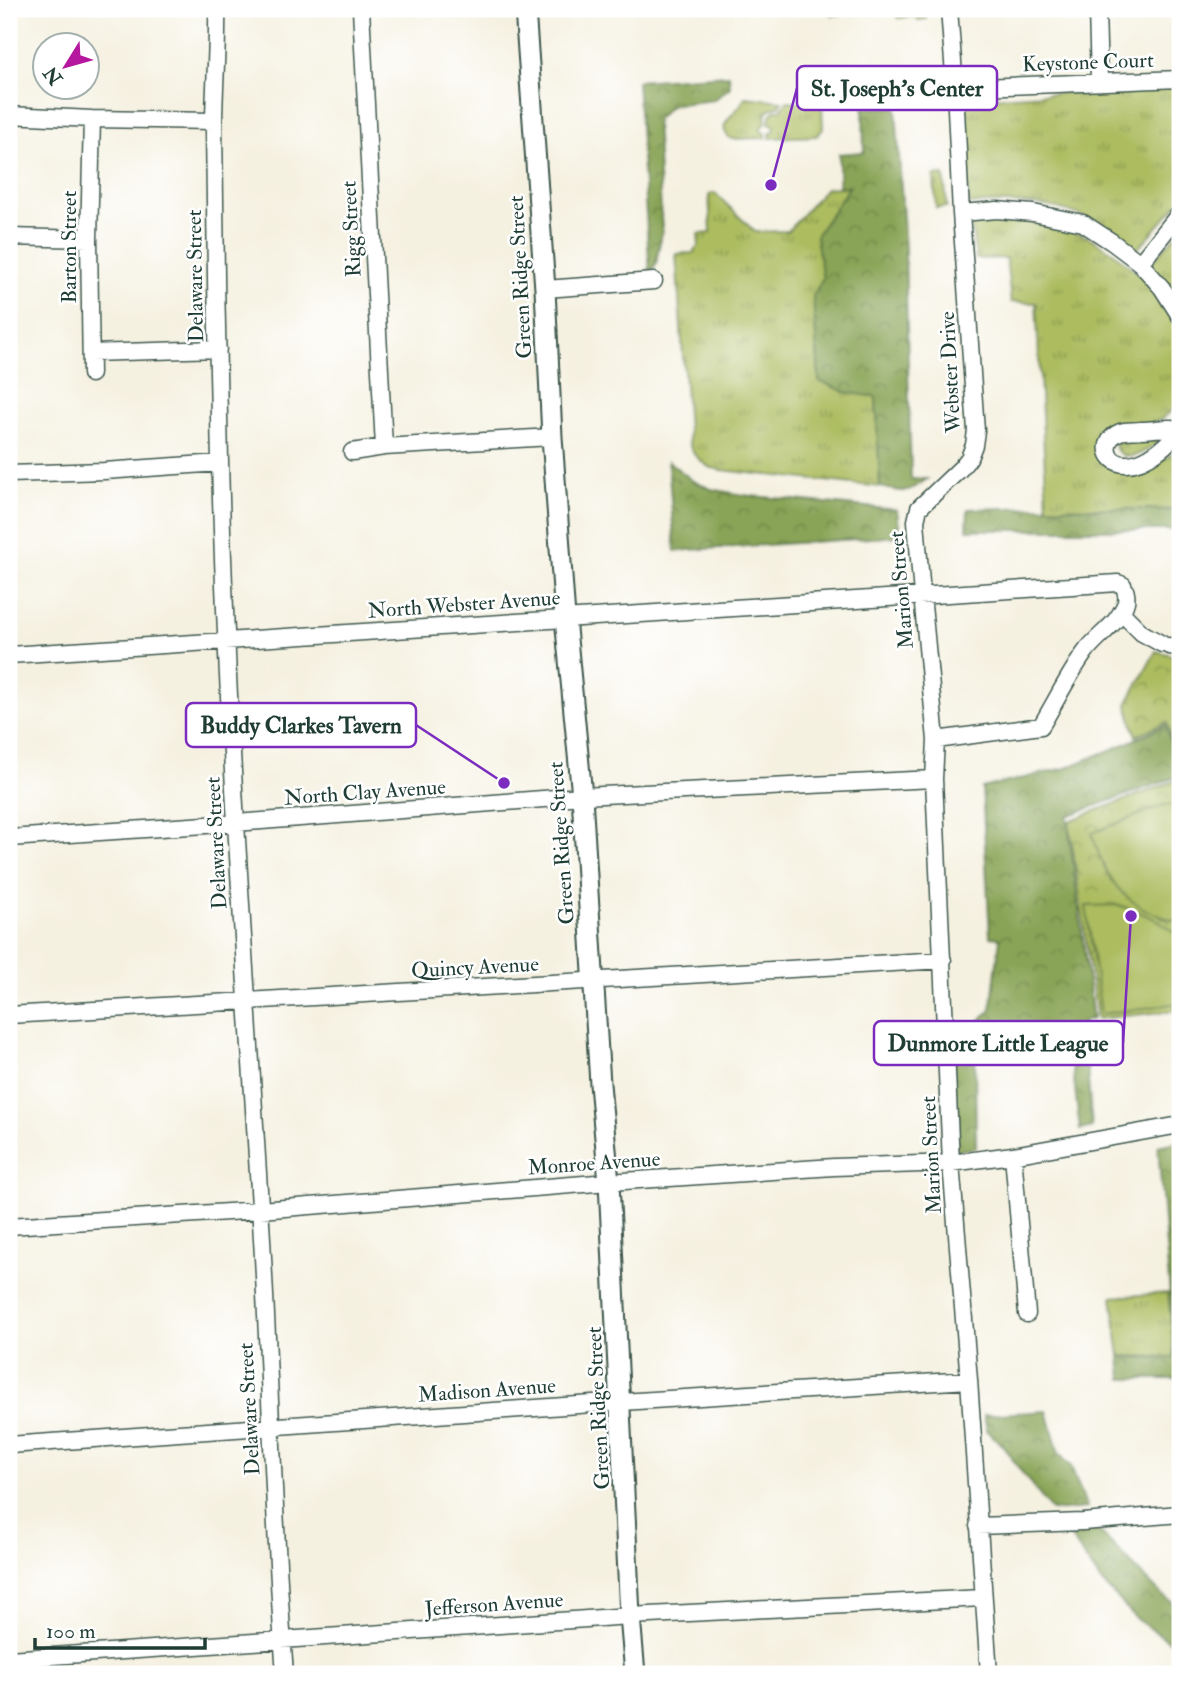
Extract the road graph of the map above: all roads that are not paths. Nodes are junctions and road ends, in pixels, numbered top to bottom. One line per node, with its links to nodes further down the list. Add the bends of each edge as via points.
1 (217, 9): 11 (street, Delaware Street)
2 (361, 9): 24 (street, Rigg Street)
3 (525, 9): 18 (main road, Green Ridge Street)
4 (949, 9): 8 (street, Webster Drive)
5 (1097, 9): 7 (street)
6 (1180, 79): 7 (street, Keystone Court)
7 (1099, 82): 8 (street, Keystone Court)
8 (955, 88): 12 (street, Webster Drive)
9 (9, 116): 10 (street)
10 (92, 119): 11 (street); 15 (street, Barton Street)
11 (214, 121): 20 (street, Delaware Street)
12 (961, 213): 16 (street, via 997,210 1083,223); 28 (street, Webster Drive, via 976,431 961,468)
13 (1180, 213): 16 (street)
14 (9, 237): 15 (street)
15 (89, 239): 21 (street, Barton Street)
16 (1140, 263): 19 (street)
17 (654, 281): 18 (street)
18 (545, 289): 23 (main road, Green Ridge Street)
19 (1180, 316)
20 (218, 349): 21 (street); 26 (street, Delaware Street)
21 (91, 353): 22 (street, Barton Street)
22 (91, 374)
23 (552, 437): 24 (street); 31 (main road, Green Ridge Street)
24 (384, 447): 25 (street)
25 (352, 452)
26 (220, 463): 27 (street); 32 (street, Delaware Street)
27 (9, 474)
28 (919, 508): 29 (street, Marion Street)
29 (922, 595): 30 (street, via 1118,583 1126,590); 31 (street, North Webster Avenue); 35 (street, Marion Street)
30 (1121, 612): 33 (street, via 1142,633); 35 (street, via 1088,649 1041,726)
31 (565, 618): 32 (street, North Webster Avenue); 37 (main road, Green Ridge Street)
32 (226, 642): 34 (street, North Webster Avenue); 38 (street, Delaware Street)
33 (1170, 646)
34 (9, 655)
35 (936, 740): 36 (street, Marion Street)
36 (934, 779): 37 (street, North Clay Avenue); 40 (street, Marion Street)
37 (582, 796): 38 (street, North Clay Avenue); 41 (main road, Green Ridge Street)
38 (236, 823): 39 (street, North Clay Avenue); 42 (street, Delaware Street)
39 (9, 838)
40 (943, 960): 41 (street, Quincy Avenue); 46 (street, Marion Street)
41 (594, 982): 42 (street, Quincy Avenue); 47 (main road, Green Ridge Street)
42 (246, 1000): 43 (street, Quincy Avenue); 48 (street, Delaware Street)
43 (9, 1015)
44 (1180, 1125): 45 (street, Monroe Avenue)
45 (1013, 1155): 46 (street, Monroe Avenue); 50 (street)
46 (951, 1163): 47 (street, Monroe Avenue); 51 (street, Marion Street)
47 (609, 1182): 48 (street, Monroe Avenue); 52 (main road, Green Ridge Street)
48 (261, 1210): 49 (street, Monroe Avenue); 53 (street, Delaware Street)
49 (9, 1226)
50 (1027, 1314)
51 (969, 1380): 52 (street, Madison Avenue); 56 (street, Marion Street)
52 (621, 1402): 53 (street, Madison Avenue); 58 (main road, Green Ridge Street)
53 (271, 1427): 54 (street, Madison Avenue); 59 (street, Delaware Street)
54 (9, 1445)
55 (1180, 1514): 56 (street)
56 (978, 1526): 57 (street, Marion Street)
57 (983, 1598): 58 (street, Jefferson Avenue); 63 (street, Marion Street)
58 (630, 1616): 59 (street, Jefferson Avenue); 62 (main road, Green Ridge Street)
59 (283, 1640): 60 (street, Jefferson Avenue); 61 (street, Delaware Street)
60 (9, 1659)
61 (285, 1674)
62 (635, 1674)
63 (989, 1674)

